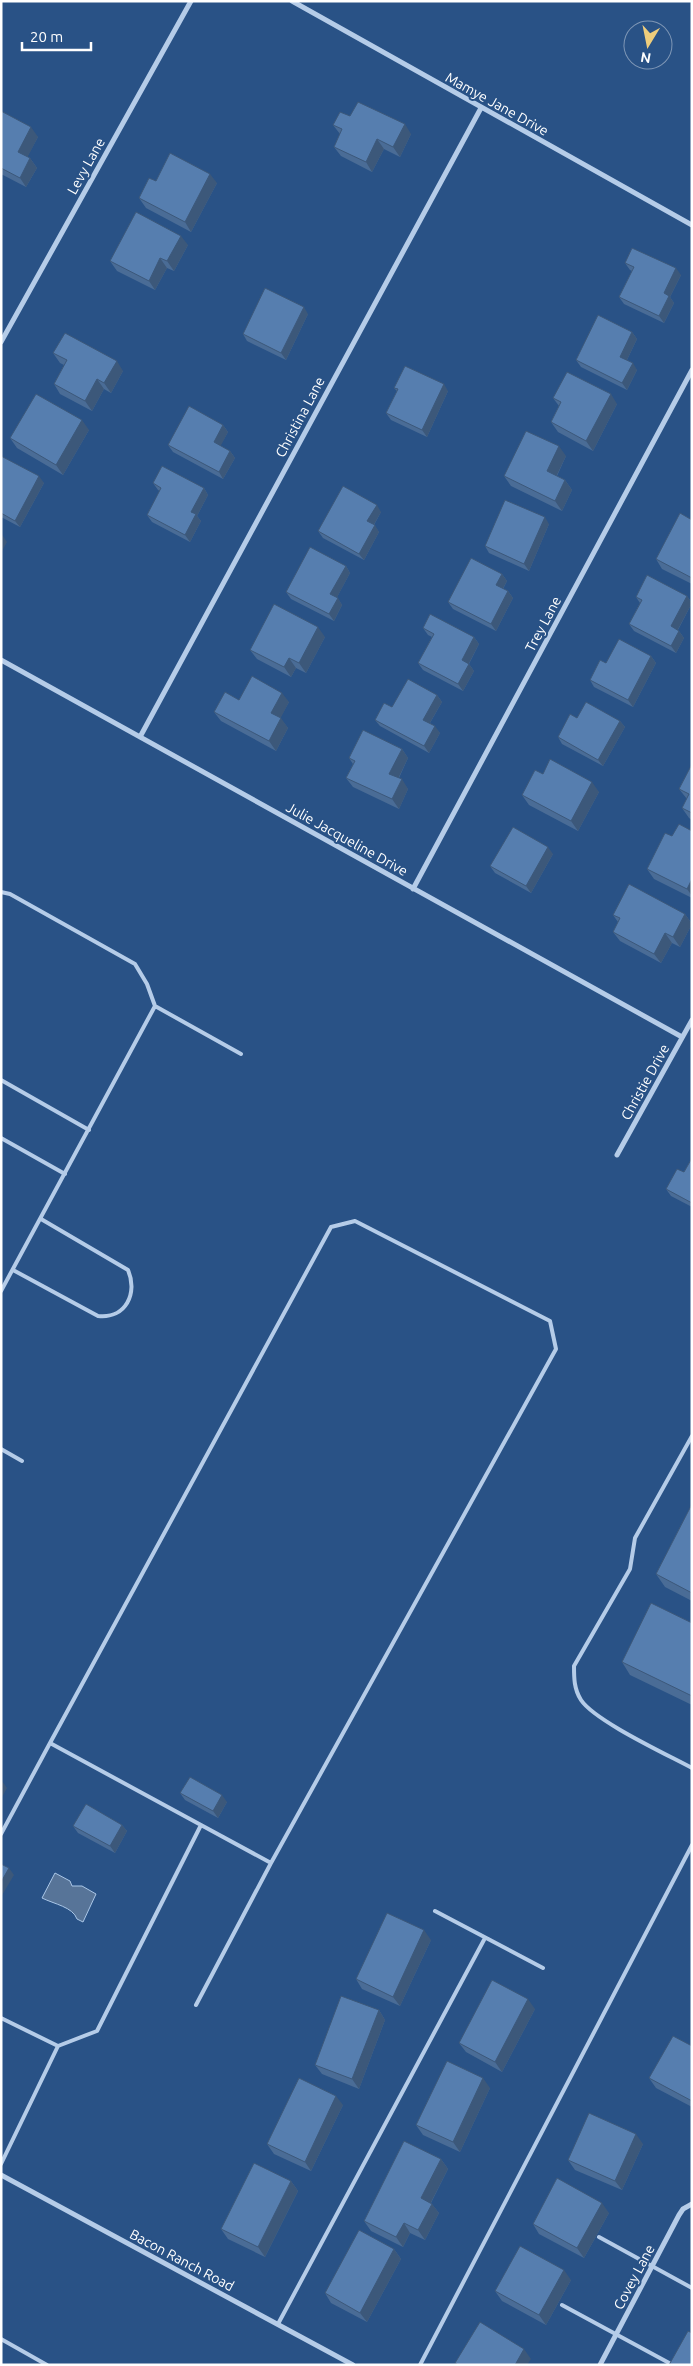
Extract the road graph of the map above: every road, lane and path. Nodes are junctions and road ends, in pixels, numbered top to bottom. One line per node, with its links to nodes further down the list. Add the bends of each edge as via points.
1 (191, 1): 5 (street, Levy Lane)
2 (292, 1): 3 (street, Mamye Jane Drive)
3 (481, 108): 4 (street, Mamye Jane Drive); 8 (street, Christina Lane)
4 (692, 225)
5 (1, 342)
6 (692, 370): 9 (street, Trey Lane)
7 (1, 660): 8 (street, Julie Jacqueline Drive)
8 (140, 737): 9 (street, Julie Jacqueline Drive)
9 (413, 889): 13 (street, Julie Jacqueline Drive)
10 (1, 892): 11 (lane, via 135,964)
11 (155, 1006): 14 (lane); 16 (lane)
12 (692, 1020): 13 (street, Christie Drive)
13 (682, 1037): 18 (street, Christie Drive)
14 (241, 1054)
15 (1, 1080): 16 (lane)
16 (89, 1130): 19 (lane)
17 (1, 1138): 19 (lane)
18 (617, 1155)
19 (65, 1174): 20 (lane)
20 (41, 1219): 21 (lane); 21 (lane, via 128,1270 132,1290 125,1306 118,1314 98,1316)
21 (13, 1270): 22 (lane)
22 (1, 1291)
23 (692, 1436): 27 (lane, via 635,1538 630,1569 574,1666 574,1684 581,1700 594,1713)
24 (1, 1449): 25 (lane)
25 (22, 1461)
26 (50, 1743): 28 (lane); 29 (lane); 31 (lane, via 331,1227 355,1221 550,1321 556,1349)
27 (692, 1768)
28 (201, 1825): 31 (lane); 37 (lane, via 97,2031)
29 (1, 1834)
30 (692, 1844): 51 (lane)
31 (271, 1863): 35 (lane)
32 (435, 1911): 33 (lane)
33 (486, 1938): 34 (lane); 45 (lane)
34 (543, 1968)
35 (196, 2005)
36 (1, 2018): 37 (lane)
37 (58, 2046): 38 (lane)
38 (1, 2164)
39 (1, 2175): 45 (street, Bacon Ranch Road)
40 (692, 2204): 42 (street, Covey Lane, via 683,2209)
41 (599, 2237): 42 (lane)
42 (652, 2266): 43 (lane); 46 (street, Covey Lane)
43 (692, 2288)
44 (562, 2305): 46 (lane)
45 (278, 2324): 50 (street, Bacon Ranch Road)
46 (616, 2334): 48 (lane); 52 (street, Covey Lane)
47 (1, 2339): 49 (lane)
48 (671, 2364)
49 (47, 2365)
50 (353, 2365)
51 (420, 2365)
52 (600, 2365)

